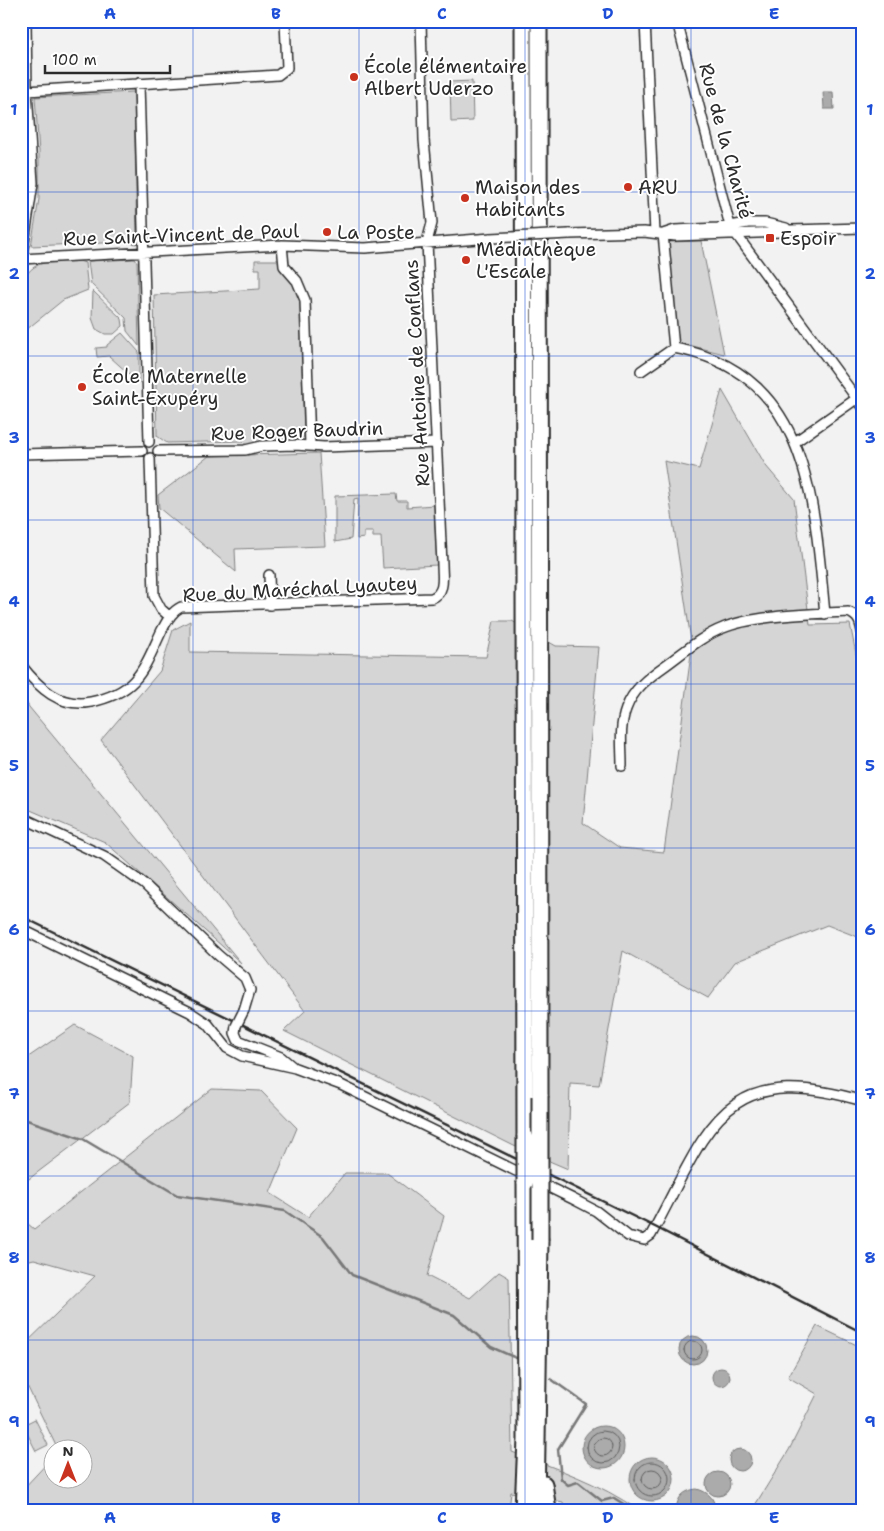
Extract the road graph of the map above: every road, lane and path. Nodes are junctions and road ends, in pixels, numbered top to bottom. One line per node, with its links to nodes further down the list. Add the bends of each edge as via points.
1 (26, 21): 9 (street)
2 (285, 21): 8 (street, via 287,68 284,73)
3 (421, 21): 13 (street, Rue Antoine de Conflans, via 424,140 432,223)
4 (523, 21): 42 (highway, bridge, via 526,1439)
5 (539, 21): 41 (highway, bridge)
6 (645, 21): 12 (street)
7 (677, 21): 11 (street, Rue de la Charité)
8 (139, 83): 9 (street); 15 (street)
9 (27, 91): 16 (street, via 33,183)
10 (863, 228): 11 (street, Rue Saint-Vincent de Paul, via 780,232)
11 (732, 230): 12 (street, Rue Saint-Vincent de Paul, via 675,236); 19 (street, Rue de la Charité)
12 (659, 233): 13 (street, Rue Saint-Vincent de Paul, bridge); 17 (street)
13 (427, 242): 14 (street, Rue Saint-Vincent de Paul, via 339,248); 23 (street, Rue Antoine de Conflans)
14 (282, 246): 15 (street, Rue Saint-Vincent de Paul); 24 (street, via 284,266 297,280 304,300)
15 (144, 252): 16 (street, Rue Saint-Vincent de Paul); 21 (street)
16 (22, 260)
17 (674, 348): 18 (street); 22 (street, via 709,356 730,365 754,382 782,416)
18 (642, 371)
19 (856, 399): 20 (street, Rue de la Charité); 22 (street)
20 (863, 408)
21 (149, 442): 25 (street); 26 (street)
22 (795, 442): 32 (street, via 809,490)
23 (437, 443): 24 (street, Rue Roger Baudrin); 30 (street, Rue Antoine de Conflans, via 442,589)
24 (310, 445): 26 (street, Rue Roger Baudrin)
25 (142, 450): 27 (street); 28 (street)
26 (158, 451): 28 (street)
27 (21, 454)
28 (150, 458): 33 (street, via 154,596)
29 (269, 575): 31 (street)
30 (432, 598): 31 (street, Rue du Maréchal Lyautey)
31 (270, 605): 33 (street, Rue du Maréchal Lyautey, via 181,607)
32 (825, 614): 34 (street, via 854,614 860,622); 36 (street, via 747,621 725,627 709,634 645,680 626,709 622,728)
33 (170, 617): 35 (street, Rue du Maréchal Lyautey, via 139,677 123,692 106,698 81,704 64,701 47,693)
34 (863, 636)
35 (21, 665)
36 (622, 766)
37 (21, 817): 39 (street, bridge, via 104,856 144,884 245,978 250,990 234,1034 238,1040 280,1057)
38 (21, 928): 39 (street, via 190,1012 208,1024 227,1048 242,1056)
39 (295, 1068): 40 (street, via 341,1085 573,1199 636,1240 651,1236 696,1148 716,1120 734,1104 775,1088 794,1087)
40 (863, 1101)
41 (538, 1454): 43 (highway); 44 (highway)
42 (523, 1510)
43 (536, 1510)
44 (548, 1510)

